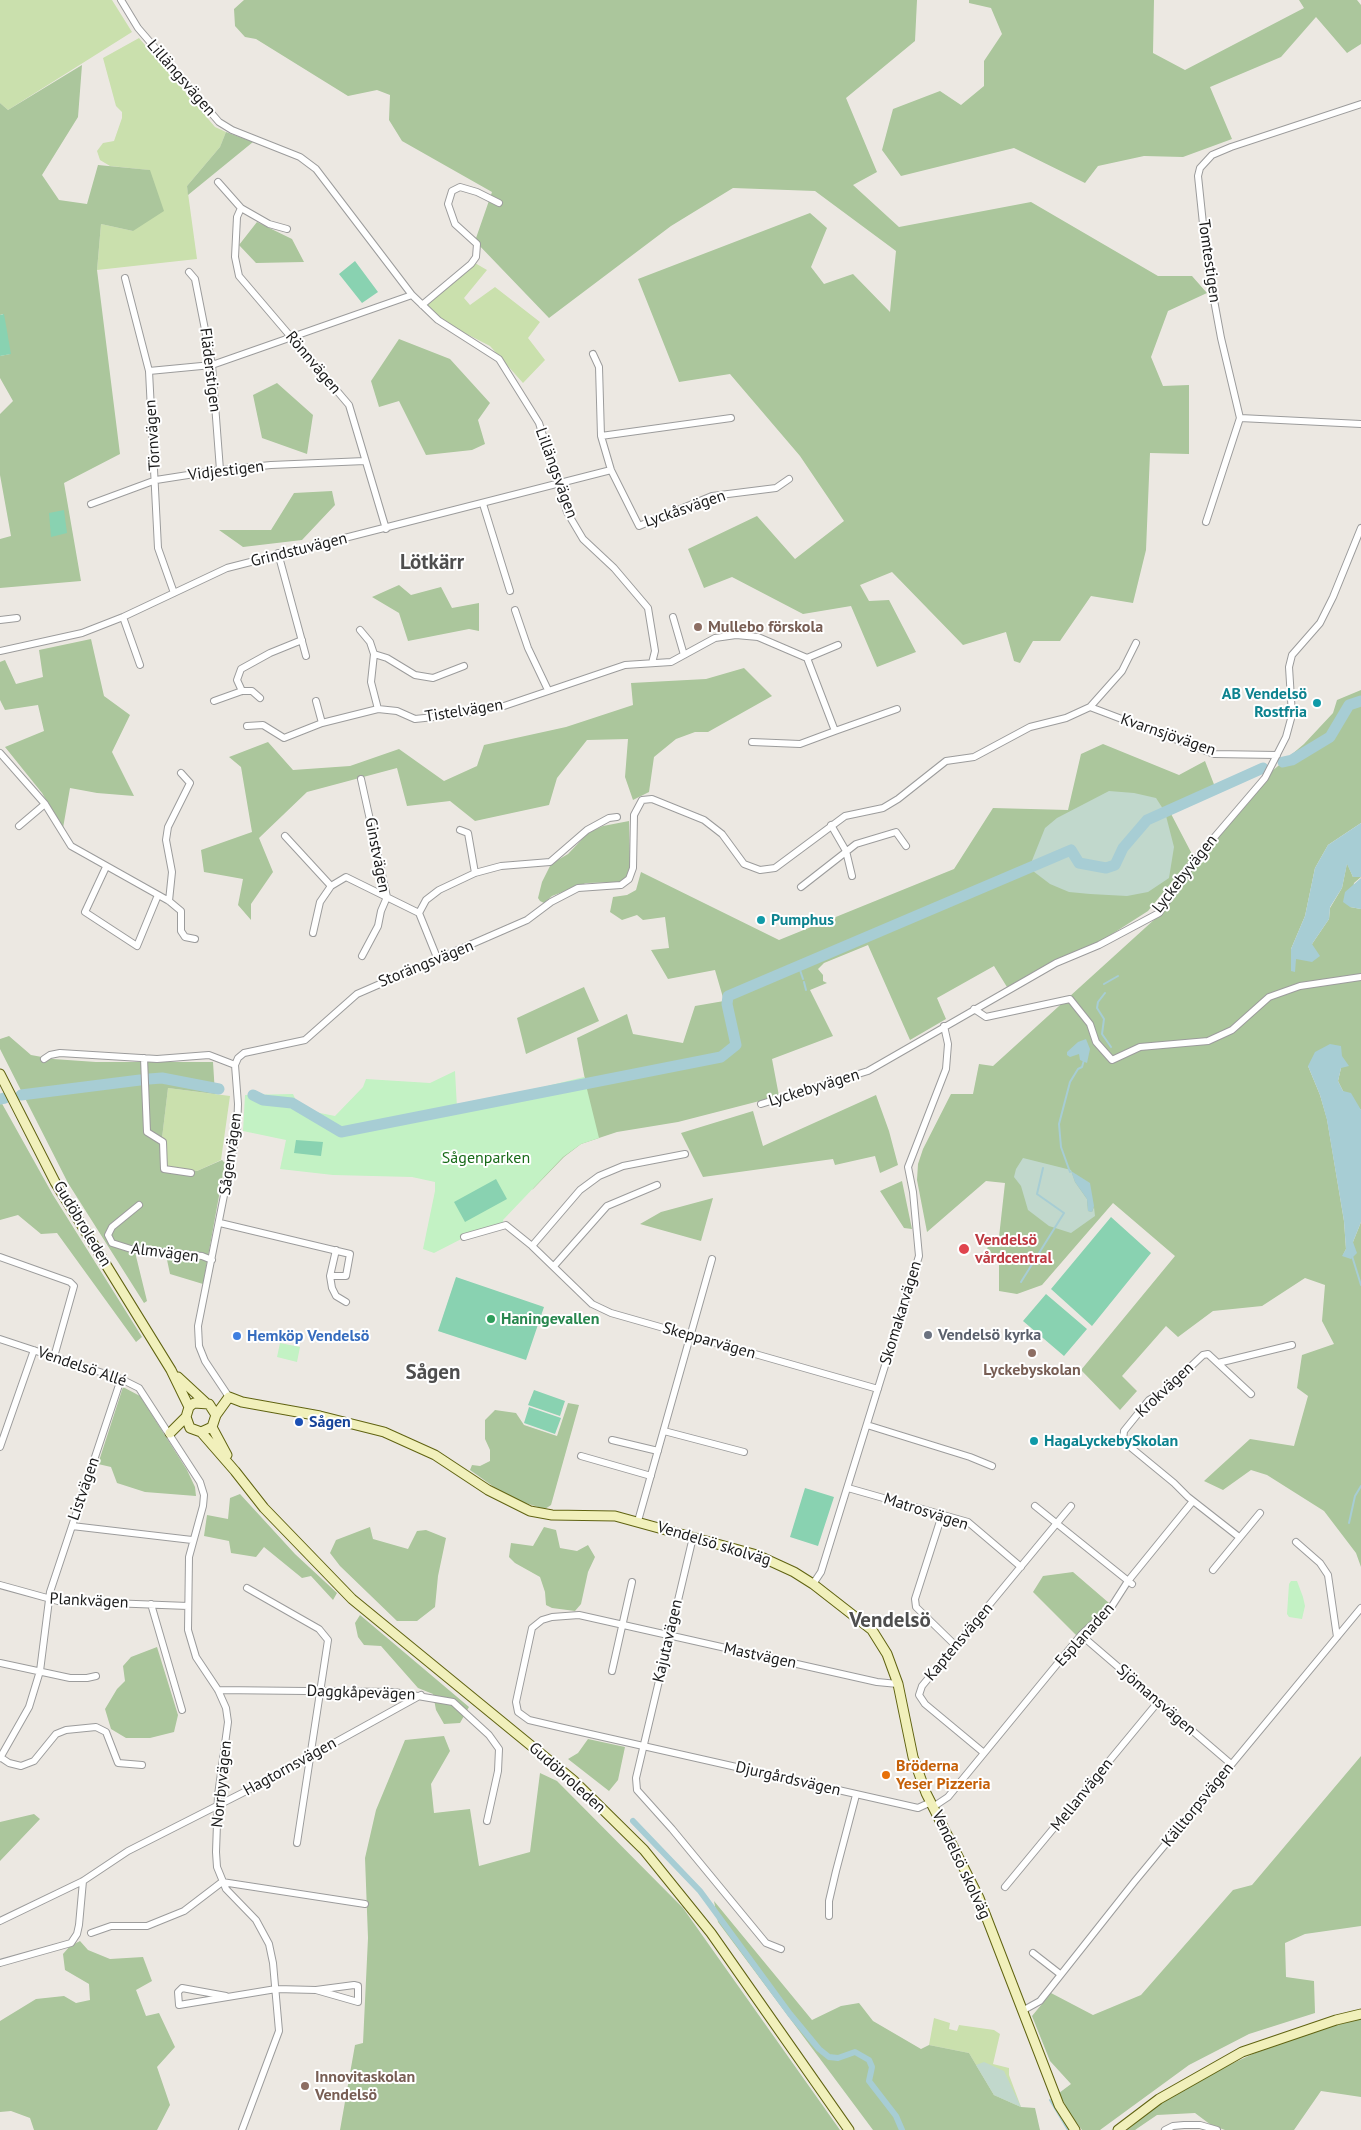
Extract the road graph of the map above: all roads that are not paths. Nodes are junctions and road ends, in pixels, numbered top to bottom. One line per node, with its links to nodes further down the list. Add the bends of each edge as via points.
1 (121, 0): 9 (street, Lillängsvägen, via 141,32 219,122 300,157 316,169)
2 (1361, 104): 16 (street, Tomtestigen, via 1231,147 1212,156 1200,168 1198,176 1207,262)
3 (218, 182): 5 (street)
4 (499, 203): 10 (street, via 460,187 452,191 448,204 455,224 477,244 476,257)
5 (241, 208): 6 (street, via 269,224); 11 (street, Rönnvägen, via 237,217 236,269)
6 (287, 229)
7 (189, 272): 13 (street, Fläderstigen, via 195,279)
8 (126, 278): 14 (street, Törnvägen)
9 (412, 295): 10 (street, Lillängsvägen); 11 (street)
10 (422, 305): 24 (street, Lillängsvägen, via 438,320 500,359 539,423)
11 (292, 337): 13 (street); 19 (street, Rönnvägen, via 349,405)
12 (593, 354): 18 (street, Lyckåsvägen, via 599,367)
13 (212, 365): 14 (street); 20 (street, Fläderstigen)
14 (149, 371): 23 (street, Törnvägen)
15 (731, 418): 18 (street)
16 (1240, 418): 17 (street); 27 (street)
17 (1361, 424)
18 (601, 436): 21 (street, Lyckåsvägen)
19 (365, 461): 20 (street, Vidjestigen); 29 (street, Rönnvägen)
20 (220, 470): 23 (street, Vidjestigen)
21 (611, 470): 22 (street, Lyckåsvägen, via 639,526 712,496 776,488); 24 (street, Grindstuvägen)
22 (789, 479)
23 (156, 480): 25 (street, Vidjestigen); 32 (street, Törnvägen, via 158,548)
24 (559, 485): 26 (street, Grindstuvägen); 47 (street, Lillängsvägen, via 567,512 583,539 614,568 648,608 655,651)
25 (90, 504)
26 (483, 504): 29 (street, Grindstuvägen); 31 (street)
27 (1206, 522)
28 (1361, 528): 63 (street, Lyckebyvägen, via 1320,623 1292,655 1289,667 1292,714)
29 (386, 529): 30 (street, Grindstuvägen)
30 (278, 553): 32 (street, Grindstuvägen, via 227,568); 39 (street)
31 (510, 591)
32 (174, 593): 34 (street, Grindstuvägen)
33 (515, 610): 50 (street)
34 (123, 617): 42 (street, Grindstuvägen, via 82,633); 48 (street)
35 (673, 617): 44 (street)
36 (17, 618): 37 (street)
37 (0, 620)
38 (360, 630): 43 (street, via 370,642)
39 (302, 640): 45 (street); 51 (street, via 270,652 241,669 237,680)
40 (1136, 643): 55 (street, via 1122,671)
41 (838, 646): 46 (street)
42 (0, 651)
43 (374, 654): 49 (street, via 415,675 433,678); 56 (street, via 371,682)
44 (684, 655): 46 (street, Tistelvägen, via 715,638 736,634 758,637); 47 (street, Tistelvägen, via 671,662)
45 (306, 656)
46 (807, 658): 60 (street)
47 (652, 663): 50 (street, Tistelvägen, via 625,665)
48 (140, 665)
49 (464, 666)
50 (548, 690): 56 (street, Tistelvägen, via 504,706 453,715 414,719 397,711)
51 (242, 691): 52 (street, via 252,691); 54 (street)
52 (260, 698)
53 (316, 701): 58 (street)
54 (214, 702)
55 (1090, 707): 63 (street, Kvarnsjövägen, via 1214,754); 69 (street, via 1066,718 1030,727 974,757 946,761 883,808 845,816)
56 (378, 709): 58 (street, Tistelvägen)
57 (896, 709): 60 (street)
58 (322, 723): 59 (street, Tistelvägen, via 284,738 263,725)
59 (246, 726)
60 (835, 731): 61 (street, via 800,744)
61 (752, 742)
62 (0, 753): 66 (street)
63 (1277, 755): 88 (street, Lyckebyvägen, via 1265,778 1194,861 1159,913 1099,945 1056,963)
64 (181, 773): 81 (street, via 190,784 168,827 166,840 172,872)
65 (361, 779): 80 (street, Ginstvägen)
66 (45, 804): 68 (street); 74 (street, via 71,846)
67 (617, 817): 75 (street, via 587,830 550,862 501,866)
68 (19, 826)
69 (831, 826): 73 (street); 86 (street, Storängsvägen, via 775,868 760,870 744,864 722,834 704,820 652,799 642,800 634,815 633,868 629,879 621,885 578,888 527,920)
70 (460, 830): 75 (street, via 468,833)
71 (285, 836): 77 (street)
72 (906, 846): 73 (street, via 896,832 856,844)
73 (846, 851): 76 (street); 78 (street)
74 (106, 867): 79 (street); 79 (street, via 85,912 137,946)
75 (475, 873): 82 (street, via 439,890 426,900)
76 (852, 876)
77 (332, 886): 80 (street, via 346,878); 83 (street, via 320,902)
78 (801, 886)
79 (158, 895): 81 (street)
80 (387, 897): 82 (street); 85 (street, Ginstvägen, via 378,926)
81 (169, 900): 84 (street, via 181,910 181,931 185,937)
82 (419, 914): 86 (street)
83 (313, 933)
84 (194, 939)
85 (362, 956)
86 (438, 960): 92 (street, Storängsvägen, via 357,994 305,1040 244,1053)
87 (1361, 978): 88 (street, via 1300,986 1269,997 1232,1030 1208,1041 1140,1047 1112,1060 1096,1042 1090,1024 1070,999 986,1017)
88 (974, 1009): 89 (street, Lyckebyvägen)
89 (944, 1026): 94 (street, Lyckebyvägen, via 868,1072); 117 (street, Skomakarvägen, via 948,1044 946,1069 908,1167 919,1256)
90 (144, 1058): 91 (street, via 60,1053 50,1054); 92 (street, via 209,1055); 96 (street, via 147,1132 163,1142 164,1169)
91 (44, 1059)
92 (235, 1065): 99 (street, Sågenvägen, via 237,1130)
93 (0, 1074): 115 (main road, Gudöbroleden, via 55,1182)
94 (760, 1104)
95 (685, 1154): 101 (street, via 623,1166 599,1176 580,1190)
96 (190, 1172)
97 (657, 1186): 106 (street, via 607,1206)
98 (139, 1204): 105 (street, Almvägen, via 112,1227 108,1235 112,1244)
99 (220, 1223): 102 (street); 105 (street, Sågenvägen)
100 (464, 1237): 101 (street, Skepparvägen, via 506,1225)
101 (532, 1246): 106 (street, Skepparvägen)
102 (336, 1250): 107 (street); 107 (street, via 350,1254 346,1276)
103 (0, 1257): 113 (street, via 70,1282 74,1290)
104 (712, 1258): 109 (street)
105 (212, 1260): 119 (street, Sågenvägen, via 198,1326 199,1346)
106 (554, 1266): 109 (street, Skepparvägen, via 592,1304 611,1313)
107 (330, 1276): 108 (street, via 336,1296)
108 (346, 1302)
109 (691, 1336): 117 (street, Skepparvägen); 127 (street)
110 (0, 1339): 112 (street, Vendelsö Allé)
111 (1292, 1345): 114 (street, Krokvägen)
112 (34, 1350): 113 (street, Vendelsö Allé); 131 (street)
113 (54, 1358): 116 (street, Vendelsö Allé)
114 (1218, 1363): 118 (street, Krokvägen); 139 (street, Krokvägen, via 1208,1354 1203,1355 1166,1390 1150,1400 1124,1431 1124,1441)
115 (171, 1370): 120 (main road, Gudöbroleden); 121 (main road, Gudöbroleden)
116 (121, 1379): 129 (street, Vendelsö Allé, via 139,1388); 146 (street, Listvägen)
117 (878, 1389): 124 (street, Skomakarvägen)
118 (1251, 1394)
119 (228, 1397): 120 (main road); 122 (main road); 144 (main road, Vendelsö skolväg, via 327,1418 396,1437 530,1511 552,1515 616,1516)
120 (207, 1403): 121 (main road, via 199,1402); 122 (main road)
121 (190, 1407): 123 (main road)
122 (216, 1415): 125 (main road)
123 (186, 1417): 126 (main road); 129 (main road)
124 (867, 1425): 135 (street); 138 (street, Skomakarvägen)
125 (212, 1427): 128 (main road); 136 (main road, Gudöbroleden)
126 (190, 1428): 128 (main road); 129 (main road)
127 (664, 1430): 132 (street); 133 (street)
128 (201, 1432): 136 (main road, Gudöbroleden)
129 (170, 1434): 148 (street, Norrbyvägen, via 200,1482 204,1495)
130 (612, 1440): 132 (street)
131 (0, 1447)
132 (658, 1451): 137 (street)
133 (744, 1452)
134 (581, 1456): 137 (street)
135 (992, 1466)
136 (236, 1471): 207 (main road, Gudöbroleden, via 264,1508 352,1599 573,1780 644,1850 711,1933)
137 (651, 1476): 144 (street)
138 (848, 1488): 143 (street, Matrosvägen); 155 (street, Skomakarvägen, via 821,1572)
139 (1193, 1501): 147 (street); 154 (street, Esplanaden)
140 (1035, 1506): 145 (street)
141 (1071, 1506): 145 (street, Kaptensvägen)
142 (1260, 1513): 147 (street)
143 (942, 1515): 151 (street, Matrosvägen, via 968,1522); 166 (street, via 915,1599 916,1607)
144 (638, 1521): 149 (main road, Vendelsö skolväg)
145 (1057, 1523): 151 (street, Kaptensvägen); 154 (street)
146 (72, 1526): 148 (street); 158 (street, Listvägen)
147 (1239, 1537): 152 (street)
148 (192, 1540): 160 (street, Norrbyvägen)
149 (692, 1540): 155 (main road, Vendelsö skolväg, via 757,1555); 164 (street, Kajutavägen)
150 (1296, 1542): 165 (street, via 1320,1563 1328,1575)
151 (1021, 1567): 166 (street, Kaptensvägen)
152 (1213, 1570)
153 (632, 1582): 162 (street)
154 (1130, 1583): 163 (street, Esplanaden, via 1112,1606)
155 (813, 1584): 171 (main road, Vendelsö skolväg, via 872,1630 887,1654)
156 (0, 1585): 158 (street, Plankvägen)
157 (248, 1588): 173 (street, via 319,1628 328,1640)
158 (48, 1600): 159 (street, Plankvägen); 168 (street, Listvägen)
159 (151, 1604): 160 (street, Plankvägen); 176 (street, Plankvägen)
160 (188, 1606): 172 (street, Norrbyvägen, via 191,1644)
161 (1361, 1608): 165 (street, Källtorpsvägen)
162 (622, 1625): 164 (street, Mastvägen); 169 (street); 177 (street, Mastvägen, via 579,1615 552,1617 532,1628 516,1702 518,1712)
163 (1081, 1635): 175 (street, Sjömansvägen); 179 (street, Esplanaden)
164 (670, 1636): 171 (street, Mastvägen); 178 (street, Kajutavägen)
165 (1336, 1636): 182 (street, Källtorpsvägen)
166 (956, 1646): 179 (street, Kaptensvägen, via 922,1686 919,1695 925,1704)
167 (0, 1663): 168 (street)
168 (40, 1671): 170 (street, via 70,1678); 181 (street, Listvägen, via 29,1707)
169 (612, 1671)
170 (96, 1676)
171 (898, 1684): 185 (main road, Vendelsö skolväg, via 913,1757)
172 (218, 1690): 173 (street, Daggkåpevägen); 186 (street, Norrbyvägen, via 228,1722)
173 (320, 1692): 174 (street, Daggkåpevägen); 180 (street)
174 (421, 1695): 180 (street, Hagtornsvägen); 187 (street, Daggkåpevägen, via 453,1702 489,1734 499,1749 498,1771)
175 (1158, 1702): 182 (street, Sjömansvägen); 191 (street, Mellanvägen)
176 (182, 1710)
177 (529, 1720): 178 (street, Djurgårdsvägen)
178 (644, 1746): 184 (street, Djurgårdsvägen); 196 (street, via 636,1778 637,1790 766,1944)
179 (984, 1753): 185 (street, Esplanaden, via 948,1797)
180 (311, 1755): 186 (street, Hagtornsvägen); 188 (street)
181 (0, 1758): 183 (street, via 21,1766 34,1761 56,1734 66,1730 100,1728 106,1732 118,1763)
182 (1231, 1764): 199 (street, Källtorpsvägen)
183 (142, 1765)
184 (856, 1795): 185 (street, Djurgårdsvägen, via 918,1808); 193 (street, via 832,1886)
185 (932, 1804): 203 (main road, Vendelsö skolväg, via 979,1898)
186 (219, 1805): 189 (street, Hagtornsvägen, via 128,1850); 190 (street, Norrbyvägen, via 216,1852)
187 (487, 1821)
188 (297, 1843)
189 (83, 1881): 194 (street, Hagtornsvägen); 198 (street, via 79,1925 71,1943)
190 (222, 1882): 192 (street); 195 (street, via 184,1911 147,1926 111,1926); 200 (street, Norrbyvägen, via 234,1900 256,1920 266,1937)
191 (1005, 1887)
192 (365, 1904)
193 (829, 1916)
194 (0, 1921)
195 (91, 1933)
196 (781, 1950)
197 (1033, 1953): 199 (street)
198 (0, 1963)
199 (1060, 1974): 203 (street, Källtorpsvägen, via 1040,2001)
200 (276, 1990): 201 (street); 202 (street); 206 (street, Norrbyvägen, via 279,2031)
201 (316, 1990): 201 (street, via 355,2003 358,2002 358,1986)
202 (226, 1996): 202 (street, via 182,1988 178,1992 179,2005)
203 (1022, 2011): 208 (main road, Vendelsö skolväg, via 1059,2105)
204 (1361, 2014): 209 (main road, via 1242,2052 1159,2099)
205 (1199, 2128): 210 (street, via 1173,2126); 211 (street)
206 (242, 2130)
207 (849, 2130)
208 (1075, 2130)
209 (1118, 2130)
210 (1165, 2130)
211 (1218, 2130)

